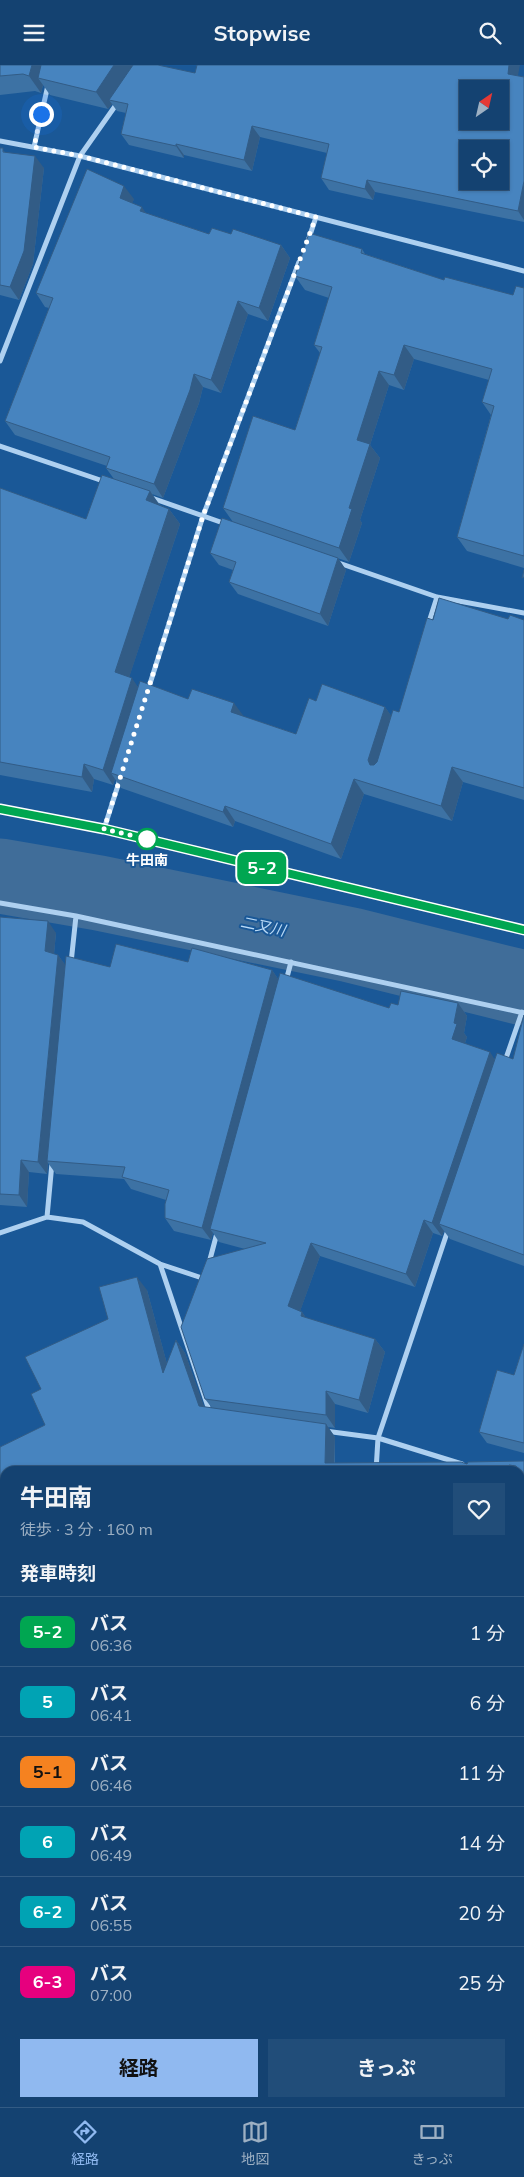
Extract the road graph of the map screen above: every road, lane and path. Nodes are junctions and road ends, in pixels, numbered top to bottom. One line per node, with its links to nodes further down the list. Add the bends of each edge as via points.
1 (50, 74): 4 (street)
2 (123, 95): 5 (street)
3 (0, 141): 4 (street)
4 (34, 147): 5 (street)
5 (80, 156): 6 (street); 10 (street)
6 (316, 217): 7 (street); 9 (street)
7 (306, 245)
8 (302, 254): 14 (street)
9 (524, 271)
10 (0, 361)
11 (0, 446): 12 (street)
12 (111, 484)
13 (139, 493): 14 (street)
14 (203, 516): 15 (street); 20 (street)
15 (231, 525)
16 (334, 561): 17 (street)
17 (437, 597): 18 (street); 19 (street)
18 (524, 613)
19 (426, 634)
20 (146, 696)
21 (122, 772): 23 (street)
22 (0, 809): 23 (street)
23 (104, 829): 26 (street)
24 (0, 903): 25 (street)
25 (76, 916): 27 (street); 28 (street)
26 (524, 930)
27 (291, 962): 29 (street); 30 (street)
28 (70, 974)
29 (283, 991)
30 (523, 1012): 31 (street)
31 (503, 1069)
32 (52, 1159): 33 (street)
33 (46, 1217): 36 (street); 37 (street, via 83,1222)
34 (451, 1220): 40 (street)
35 (218, 1231): 37 (street, via 204,1279)
36 (0, 1233)
37 (160, 1265): 38 (street, via 211,1416)
38 (220, 1418)
39 (319, 1430): 40 (street)
40 (378, 1438): 41 (street); 42 (street)
41 (376, 1466)
42 (468, 1466)

